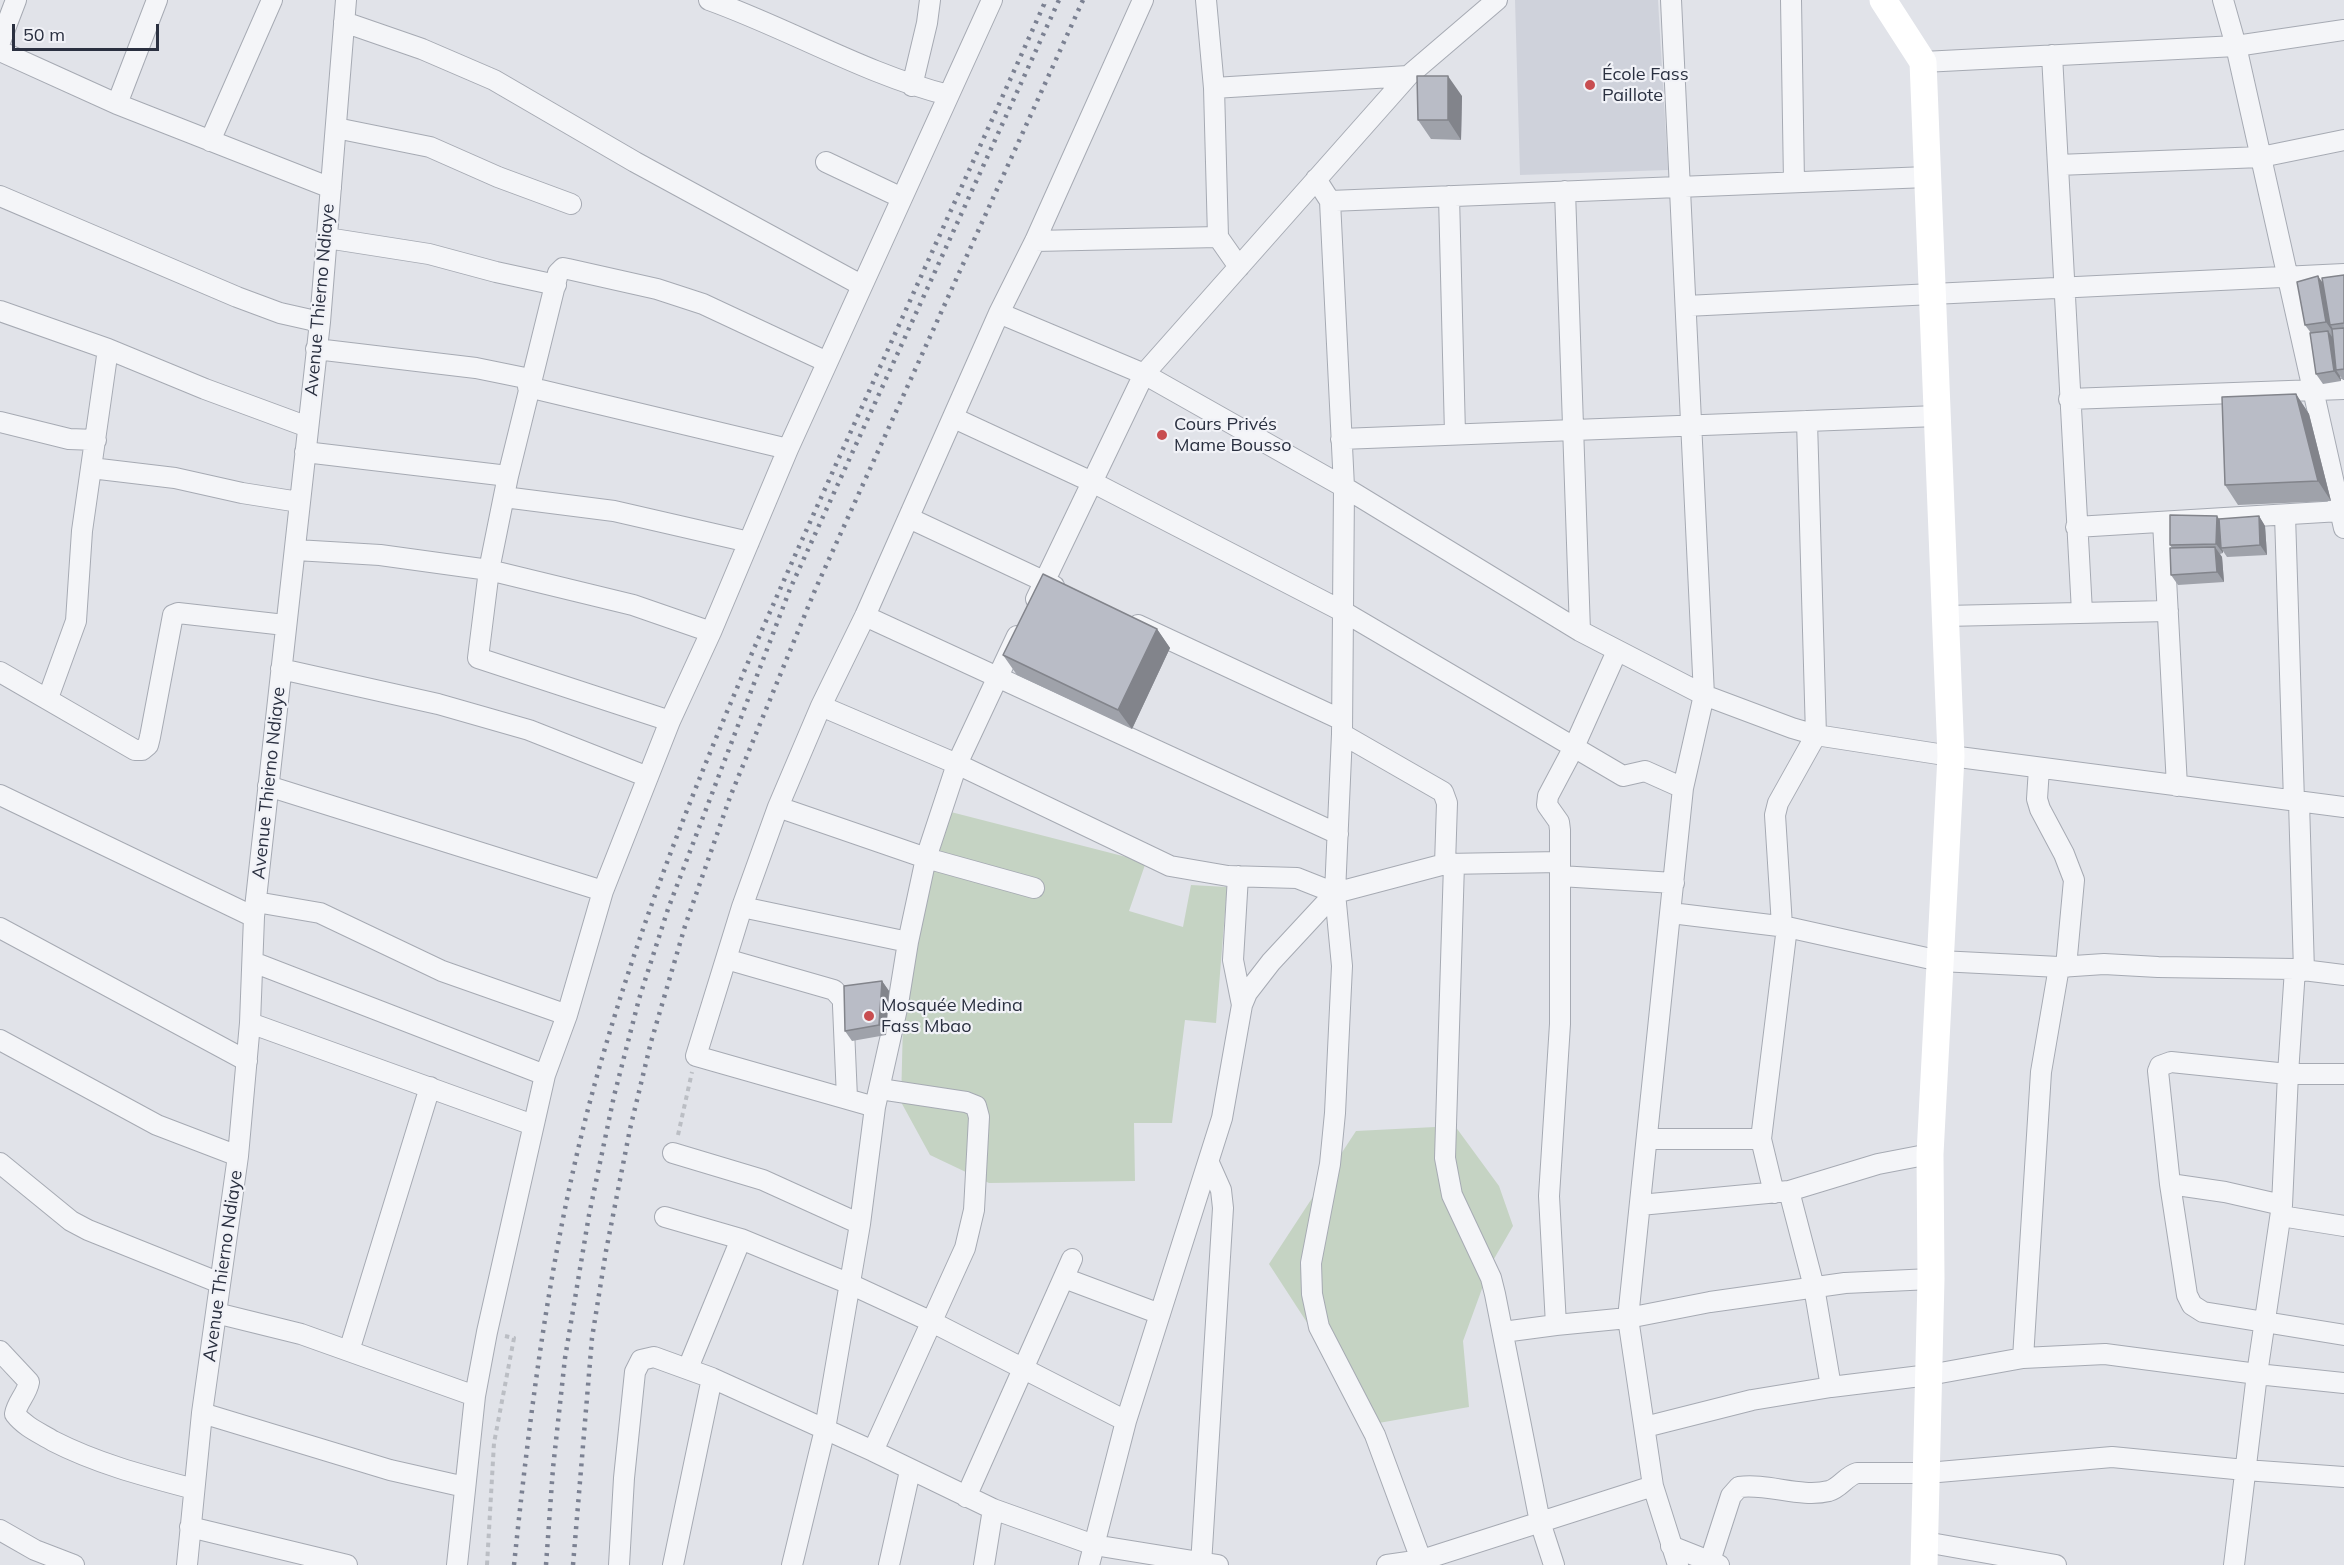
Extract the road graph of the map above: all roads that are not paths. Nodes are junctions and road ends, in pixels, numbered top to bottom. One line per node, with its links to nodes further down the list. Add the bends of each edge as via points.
1 (16, 0): 17 (street)
2 (157, 0): 26 (street)
3 (272, 0): 29 (street)
4 (346, 0): 15 (street, Avenue Thierno Ndiaye)
5 (709, 0): 23 (street)
6 (930, 0): 23 (street)
7 (992, 0): 25 (street)
8 (1143, 0): 46 (street)
9 (1206, 0): 24 (street)
10 (1497, 0): 22 (street)
11 (1671, 0): 36 (street)
12 (1791, 0): 35 (street)
13 (1883, 0): 21 (street)
14 (2223, 0): 18 (street)
15 (344, 22): 27 (street, Avenue Thierno Ndiaye); 51 (street, via 494,80)
16 (2344, 30): 18 (street)
17 (0, 42)
18 (2236, 46): 20 (street); 30 (street)
19 (0, 51): 26 (street)
20 (2052, 55): 21 (street); 32 (street)
21 (1923, 62): 33 (street)
22 (1408, 76): 24 (street); 34 (street)
23 (912, 86): 25 (street)
24 (1214, 88): 44 (street)
25 (948, 95): 41 (street)
26 (117, 104): 29 (street)
27 (336, 128): 37 (street, Avenue Thierno Ndiaye); 43 (street, via 430,147)
28 (2344, 140): 30 (street)
29 (210, 141): 37 (street)
30 (2261, 157): 32 (street); 49 (street)
31 (826, 162): 41 (street)
32 (2058, 165): 52 (street)
33 (1927, 177): 35 (street); 53 (street)
34 (1316, 179): 42 (street); 47 (street)
35 (1794, 182): 36 (street)
36 (1680, 187): 38 (street); 54 (street)
37 (331, 188): 45 (street, Avenue Thierno Ndiaye)
38 (1565, 191): 40 (street); 72 (street)
39 (0, 196): 57 (street, via 237,297)
40 (1449, 196): 42 (street); 73 (street)
41 (902, 198): 51 (street)
42 (1330, 201): 74 (street)
43 (571, 204)
44 (1218, 237): 46 (street); 47 (street)
45 (327, 238): 50 (street, via 429,254); 57 (street, Avenue Thierno Ndiaye)
46 (1035, 241): 56 (street)
47 (1239, 267): 61 (street)
48 (2344, 274): 49 (street)
49 (2288, 277): 52 (street); 64 (street)
50 (556, 285): 60 (street, via 563,268 657,289 703,304); 62 (street)
51 (861, 285): 60 (street)
52 (2064, 288): 53 (street); 65 (street)
53 (1932, 294): 54 (street); 66 (street)
54 (1686, 306): 70 (street)
55 (0, 311): 58 (street)
56 (999, 313): 61 (street); 67 (street)
57 (320, 322): 59 (street, Avenue Thierno Ndiaye)
58 (108, 349): 71 (street); 75 (street)
59 (316, 349): 62 (street, via 476,368); 71 (street, Avenue Thierno Ndiaye)
60 (827, 362): 76 (street)
61 (1144, 374): 80 (street); 81 (street)
62 (529, 383): 76 (street); 79 (street)
63 (2344, 389): 64 (street)
64 (2313, 391): 65 (street); 86 (street)
65 (2069, 399): 88 (street)
66 (1937, 416): 68 (street); 99 (street)
67 (954, 418): 80 (street); 85 (street)
68 (1807, 421): 70 (street); 112 (street)
69 (0, 422): 75 (street, via 69,439)
70 (1691, 425): 72 (street); 107 (street)
71 (308, 427): 77 (street, Avenue Thierno Ndiaye)
72 (1574, 430): 73 (street); 101 (street)
73 (1455, 434): 74 (street)
74 (1341, 439): 81 (street)
75 (96, 440): 78 (street)
76 (788, 449): 89 (street)
77 (305, 452): 79 (street); 83 (street, Avenue Thierno Ndiaye)
78 (91, 468): 83 (street, via 175,477); 108 (street, via 76,621)
79 (508, 476): 82 (street)
80 (1092, 482): 92 (street); 95 (street)
81 (1344, 487): 95 (street); 101 (street)
82 (504, 497): 89 (street, via 614,512); 91 (street)
83 (299, 502): 90 (street, Avenue Thierno Ndiaye)
84 (2285, 515): 86 (street); 87 (street); 122 (street)
85 (909, 518): 92 (street); 97 (street)
86 (2342, 520)
87 (2163, 522): 88 (street); 94 (street)
88 (2076, 527): 96 (street)
89 (749, 542): 102 (street)
90 (296, 550): 91 (street, via 380,555); 100 (street, Avenue Thierno Ndiaye)
91 (489, 570): 102 (street, via 633,605); 110 (street, via 478,658)
92 (1044, 582): 93 (street); 106 (street)
93 (1066, 592)
94 (2168, 611): 96 (street); 119 (street)
95 (1344, 612): 111 (street); 113 (street)
96 (2082, 612): 99 (street)
97 (865, 616): 106 (street); 109 (street)
98 (1119, 616): 111 (street)
99 (1945, 616): 114 (street)
100 (285, 625): 104 (street, Avenue Thierno Ndiaye); 108 (street, via 173,615 150,737 142,750 135,750)
101 (1580, 631): 103 (street)
102 (711, 632): 110 (street)
103 (1617, 651): 107 (street); 113 (street)
104 (281, 669): 117 (street, via 529,729); 118 (street, Avenue Thierno Ndiaye)
105 (0, 672): 108 (street)
106 (997, 676): 115 (street); 125 (street)
107 (1704, 695): 112 (street); 120 (street)
108 (48, 698)
109 (821, 706): 115 (street); 123 (street)
110 (670, 721): 117 (street)
111 (1342, 727): 125 (street); 127 (street, via 1443,792 1447,802)
112 (1816, 735): 114 (street); 137 (street, via 1775,815)
113 (1574, 747): 120 (street, via 1623,776 1646,771); 128 (street, via 1548,796 1549,810 1560,830)
114 (1951, 756): 116 (street); 141 (street)
115 (957, 764): 126 (street); 129 (street, via 1170,866)
116 (2039, 768): 119 (street); 143 (street, via 2040,809 2074,880)
117 (648, 777): 132 (street)
118 (268, 786): 132 (street); 135 (street, Avenue Thierno Ndiaye)
119 (2177, 786): 122 (street)
120 (1683, 788): 130 (street)
121 (0, 795): 135 (street)
122 (2296, 801): 124 (street); 144 (street)
123 (778, 807): 126 (street); 134 (street)
124 (2344, 807)
125 (1338, 834): 133 (street)
126 (926, 858): 131 (street); 139 (street)
127 (1450, 864): 128 (street); 133 (street); 185 (street, via 1449,1107 1445,1158 1452,1195 1491,1278)
128 (1560, 869): 130 (street); 184 (street, via 1560,1024 1549,1196)
129 (1238, 876): 133 (street, via 1297,878); 146 (street, via 1233,960)
130 (1674, 883): 136 (street)
131 (1034, 888)
132 (603, 891): 147 (street)
133 (1335, 893): 146 (street, via 1271,962); 218 (street, via 1342,966 1335,1113 1330,1164 1311,1263 1312,1294 1319,1327 1375,1435)
134 (742, 908): 139 (street); 140 (street)
135 (255, 910): 142 (street, Avenue Thierno Ndiaye); 147 (street, via 320,913 442,971)
136 (1671, 913): 137 (street); 158 (street)
137 (1784, 927): 141 (street); 159 (street)
138 (0, 928): 150 (street)
139 (908, 942): 156 (street)
140 (726, 959): 155 (street, via 839,994 843,1006); 155 (street, via 696,1056)
141 (1940, 961): 143 (street); 161 (street)
142 (253, 962): 148 (street, Avenue Thierno Ndiaye); 153 (street)
143 (2063, 967): 144 (street, via 2104,964); 189 (street, via 2041,1072)
144 (2300, 970): 145 (street); 151 (street)
145 (2344, 975)
146 (1242, 1005): 163 (street, via 1222,1118)
147 (567, 1015): 153 (street)
148 (250, 1023): 150 (street, Avenue Thierno Ndiaye); 154 (street)
149 (0, 1040): 162 (street, via 157,1125)
150 (247, 1061): 162 (street, Avenue Thierno Ndiaye)
151 (2288, 1074): 152 (street); 165 (street, via 2171,1062 2160,1066); 168 (street)
152 (2344, 1074)
153 (545, 1075): 157 (street)
154 (430, 1087): 157 (street); 188 (street)
155 (847, 1098): 156 (street)
156 (877, 1098): 170 (street); 182 (street, via 966,1102 976,1106 979,1117 974,1210 965,1248)
157 (533, 1125): 197 (street)
158 (1647, 1139): 159 (street); 167 (street)
159 (1761, 1139): 166 (street)
160 (673, 1153): 170 (street, via 763,1180)
161 (1930, 1154): 166 (street, via 1878,1164); 175 (street)
162 (238, 1156): 176 (street, Avenue Thierno Ndiaye)
163 (1209, 1162): 180 (street); 220 (street, via 1221,1190 1223,1208)
164 (0, 1163): 176 (street, via 71,1221)
165 (2170, 1184): 168 (street, via 2225,1192); 183 (street, via 2187,1295 2192,1305 2203,1312)
166 (1782, 1192): 167 (street); 178 (street)
167 (1640, 1205): 181 (street)
168 (2282, 1210): 171 (street); 183 (street)
169 (665, 1217): 172 (street)
170 (860, 1224): 177 (street)
171 (2344, 1226)
172 (741, 1239): 177 (street); 190 (street)
173 (1072, 1259): 174 (street)
174 (1064, 1278): 180 (street); 191 (street)
175 (1931, 1279): 178 (street); 193 (street)
176 (219, 1283): 179 (street, Avenue Thierno Ndiaye)
177 (850, 1284): 182 (street); 201 (street)
178 (1814, 1287): 181 (street); 196 (street)
179 (216, 1313): 188 (street); 198 (street, Avenue Thierno Ndiaye)
180 (1160, 1314): 199 (street)
181 (1628, 1318): 184 (street); 200 (street)
182 (932, 1322): 191 (street); 202 (street)
183 (2266, 1322): 186 (street); 192 (street)
184 (1556, 1325): 185 (street)
185 (1503, 1332): 212 (street)
186 (2344, 1335)
187 (0, 1351): 209 (street, via 29,1382 15,1414 27,1426 98,1462)
188 (349, 1351): 197 (street)
189 (2023, 1358): 192 (street, via 2105,1354); 193 (street)
190 (688, 1368): 194 (street); 225 (street, via 654,1357 641,1360 635,1372)
191 (1024, 1369): 199 (street); 210 (street)
192 (2257, 1374): 195 (street); 204 (street)
193 (1929, 1375): 196 (street); 205 (street)
194 (712, 1378): 201 (street); 226 (street)
195 (2344, 1383)
196 (1831, 1387): 200 (street, via 1740,1403)
197 (475, 1396): 208 (street)
198 (202, 1413): 208 (street, via 390,1470); 209 (street, Avenue Thierno Ndiaye)
199 (1126, 1421): 215 (street)
200 (1645, 1427): 207 (street)
201 (825, 1429): 202 (street); 227 (street)
202 (873, 1451): 203 (street)
203 (910, 1470): 210 (street); 228 (street)
204 (2245, 1470): 205 (street, via 2112,1457); 206 (street); 235 (street)
205 (1927, 1473): 217 (street); 219 (street, via 1857,1473 1830,1491 1739,1487 1731,1496)
206 (2344, 1477)
207 (1653, 1486): 212 (street); 216 (street)
208 (465, 1487): 224 (street)
209 (194, 1489): 213 (street, Avenue Thierno Ndiaye)
210 (966, 1497): 211 (street)
211 (993, 1509): 215 (street); 229 (street)
212 (1540, 1522): 218 (street); 232 (street)
213 (190, 1527): 222 (street, Avenue Thierno Ndiaye); 223 (street)
214 (0, 1530): 221 (street, via 35,1550)
215 (1094, 1545): 220 (street); 230 (street)
216 (1671, 1546): 219 (street); 233 (street)
217 (1924, 1553): 234 (street)
218 (1422, 1563): 231 (street)
219 (1714, 1563)
220 (1207, 1564)
221 (74, 1565)
222 (187, 1565)
223 (347, 1565)
224 (457, 1565)
225 (619, 1565)
226 (673, 1565)
227 (792, 1565)
228 (889, 1565)
229 (984, 1565)
230 (1089, 1565)
231 (1387, 1565)
232 (1554, 1565)
233 (1678, 1565)
234 (2056, 1565)
235 (2234, 1565)

